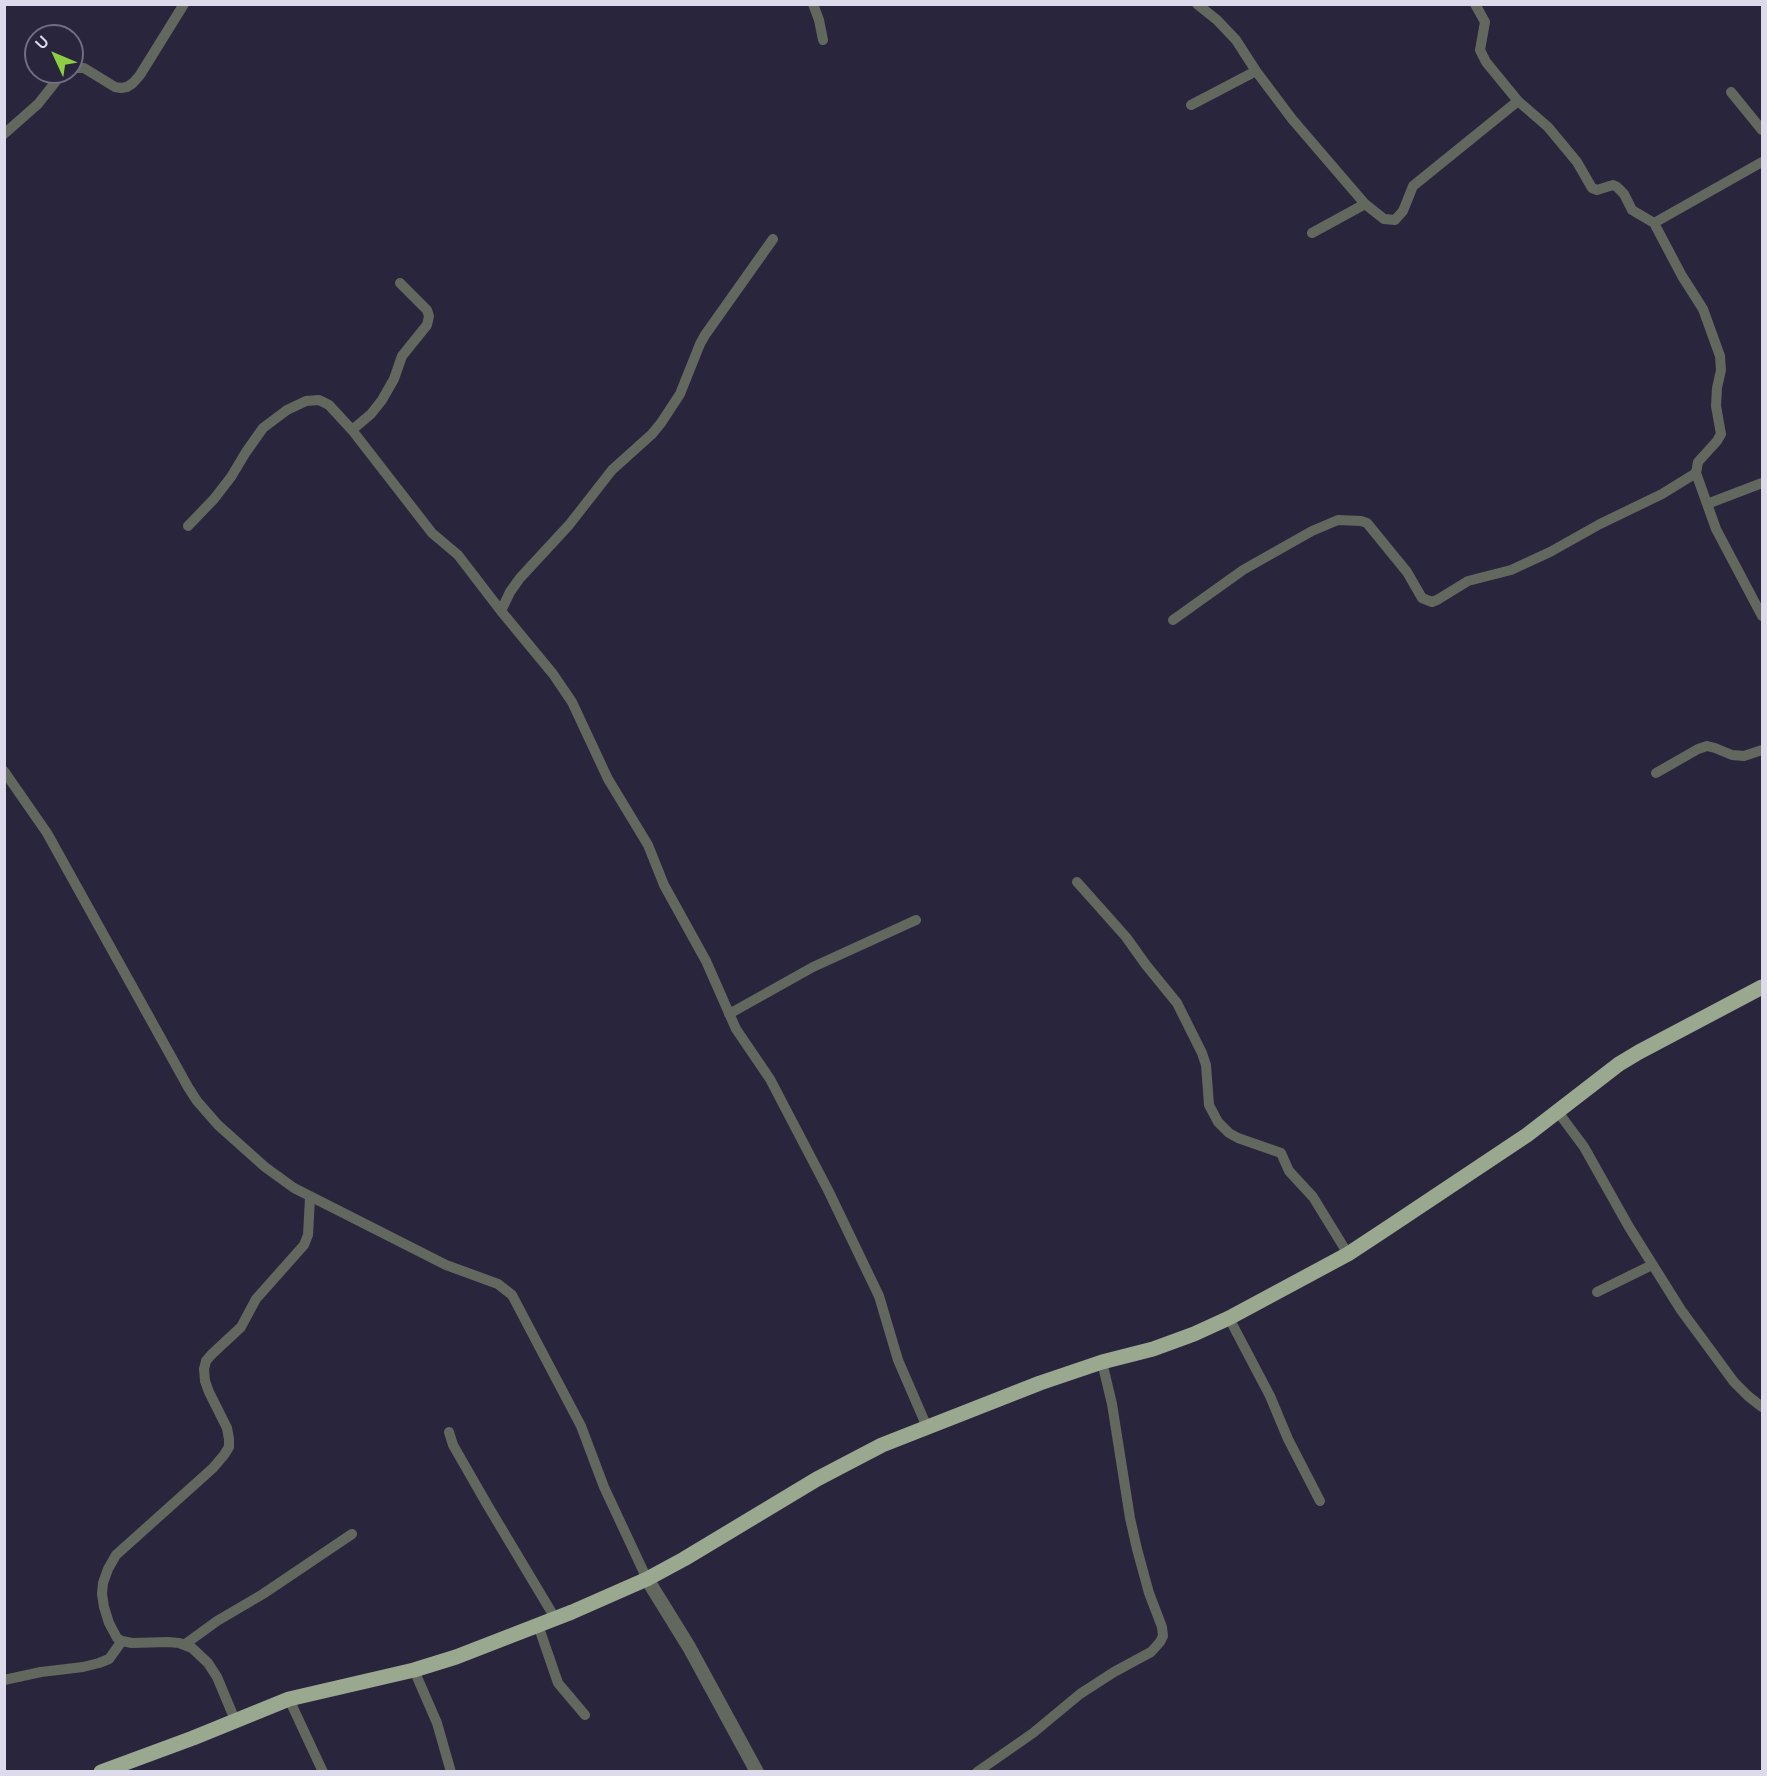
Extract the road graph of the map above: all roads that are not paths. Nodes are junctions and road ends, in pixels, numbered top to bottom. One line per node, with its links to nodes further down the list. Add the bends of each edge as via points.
1 (184, 4): 6 (street, via 134,83 115,87)
2 (813, 4): 5 (street)
3 (1197, 4): 7 (street, via 1236,40)
4 (1475, 4): 10 (street, via 1485,22 1480,50)
5 (823, 40)
6 (84, 68)
7 (1256, 71): 11 (street); 15 (street, via 1292,120)
8 (54, 84): 13 (street)
9 (1731, 92): 12 (street)
10 (1518, 101): 15 (street, via 1413,186 1395,220 1384,219); 16 (street, via 1548,127 1577,162 1592,188 1617,187 1632,210)
11 (1191, 105)
12 (1762, 130)
13 (4, 134)
14 (1762, 162): 16 (street)
15 (1365, 204): 17 (street)
16 (1654, 223): 21 (street, via 1702,309 1720,356 1716,406 1721,434 1698,462)
17 (1312, 233)
18 (773, 239): 25 (street, via 705,335 680,394 661,423 612,470 576,517 520,578)
19 (400, 283): 20 (street, via 428,310 427,325 402,356 382,400)
20 (352, 430): 24 (street, via 329,405 319,400 287,410 263,428 231,477); 25 (street, via 432,533 458,555)
21 (1696, 473): 23 (street); 27 (street, via 1550,552 1511,570 1468,580 1432,602 1422,598 1407,572 1367,523 1338,520 1243,570)
22 (1762, 483): 23 (street)
23 (1707, 504): 26 (street)
24 (188, 526)
25 (501, 611): 34 (street, via 572,702 608,779 648,845)
26 (1762, 616)
27 (1173, 620)
28 (1762, 750): 30 (street, via 1744,756 1707,746)
29 (4, 771): 36 (street, via 47,833 197,1101 265,1167)
30 (1656, 773)
31 (1077, 882): 37 (street, via 1177,1003 1202,1053 1209,1105 1218,1122 1238,1138 1281,1153 1289,1171 1313,1197)
32 (916, 920): 34 (street, via 813,967)
33 (1762, 987): 35 (main road, via 1619,1064)
34 (729, 1014): 43 (street, via 781,1099 873,1282 896,1354)
35 (1558, 1112): 37 (main road); 38 (street, via 1590,1156)
36 (310, 1198): 47 (street, via 446,1265 508,1290 581,1426 607,1495); 50 (street, via 304,1245 256,1299 241,1327 206,1361 205,1381 227,1428 229,1447 116,1556 108,1569 102,1594 109,1623)
37 (1348, 1254): 40 (main road)
38 (1652, 1265): 39 (street); 42 (street, via 1721,1366)
39 (1597, 1292)
40 (1229, 1317): 41 (main road, via 1194,1334); 45 (street)
41 (1102, 1362): 43 (main road); 62 (street, via 1130,1518 1163,1636 1151,1652 1080,1694 1033,1734)
42 (1762, 1407)
43 (927, 1427): 47 (main road, via 839,1467)
44 (449, 1432): 48 (street)
45 (1320, 1502)
46 (352, 1534): 51 (street)
47 (647, 1579): 48 (main road); 61 (street)
48 (555, 1618): 49 (main road)
49 (537, 1625): 52 (main road); 55 (street, via 558,1683)
50 (122, 1641): 51 (street); 53 (street, via 109,1659 99,1663)
51 (184, 1645): 56 (street, via 208,1663)
52 (414, 1670): 54 (main road); 60 (street, via 437,1723)
53 (4, 1680)
54 (289, 1699): 56 (main road); 59 (street)
55 (585, 1715)
56 (235, 1720): 57 (main road)
57 (129, 1767): 58 (main road)
58 (101, 1772)
59 (323, 1772)
60 (452, 1772)
61 (757, 1772)
62 (977, 1772)

